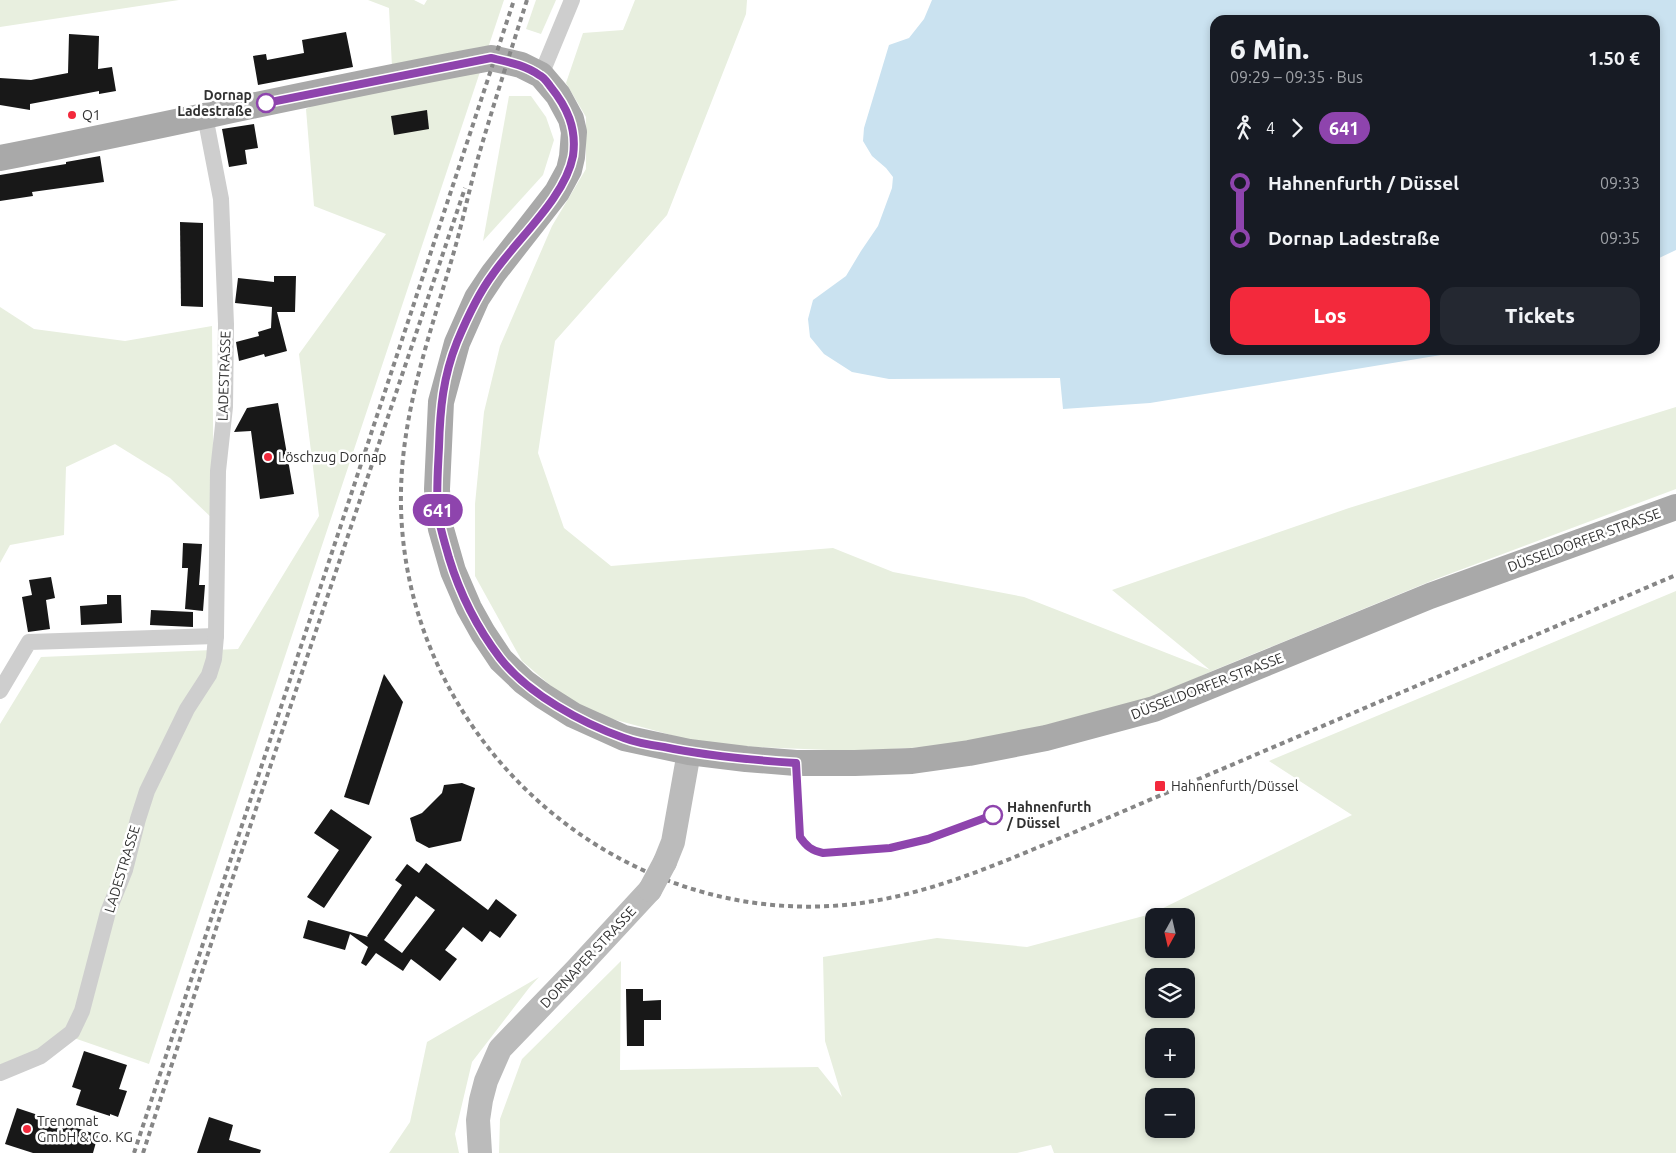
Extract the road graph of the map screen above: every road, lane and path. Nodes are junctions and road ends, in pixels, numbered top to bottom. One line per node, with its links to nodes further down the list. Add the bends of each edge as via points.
1 (572, 0): 2 (street)
2 (541, 76): 3 (main road, DÜSSELDORFER STRASSE, via 521,65 491,58); 8 (main road, DÜSSELDORFER STRASSE, via 571,119 574,132 569,170 557,192 488,282 457,343 441,402 437,489 441,529 453,571 469,608 501,660 524,682 573,715 596,726 636,742)
3 (205, 116): 4 (main road, DÜSSELDORFER STRASSE); 6 (street, LADESTRASSE, via 220,199 226,324 225,407 218,471)
4 (0, 158)
5 (1676, 507): 8 (main road, DÜSSELDORFER STRASSE, via 1430,596 1154,709 1060,735 968,753 903,761 796,763)
6 (216, 636): 7 (street, via 29,642); 9 (street, LADESTRASSE, via 209,675 187,709 147,791 125,870 108,912 82,1011 72,1032 41,1056)
7 (0, 691)
8 (689, 752): 10 (main road, DORNAPER STRASSE, bridge, via 673,842 650,890 500,1048 486,1081 478,1120)
9 (0, 1073)
10 (480, 1153)

